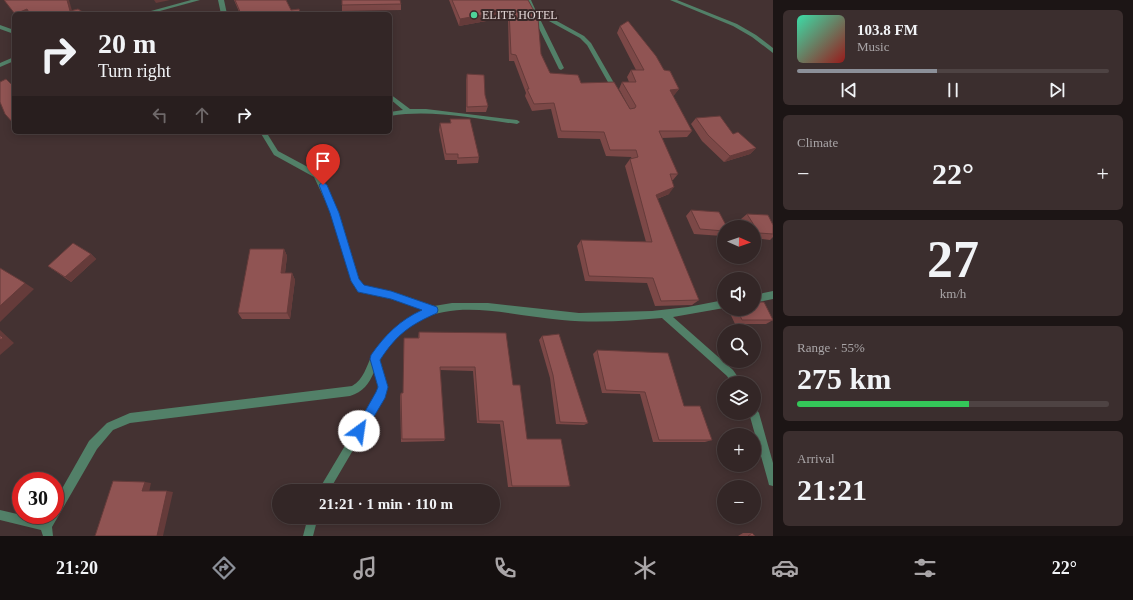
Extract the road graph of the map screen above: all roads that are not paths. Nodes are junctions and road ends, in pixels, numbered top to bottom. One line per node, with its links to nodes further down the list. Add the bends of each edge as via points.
1 (197, 0): 6 (street)
2 (221, 0): 7 (street)
3 (528, 0): 5 (street)
4 (673, 0): 10 (street, via 735,25)
5 (535, 11): 13 (street); 15 (street, via 582,37 589,44)
6 (151, 12)
7 (224, 12)
8 (0, 27): 9 (street)
9 (12, 31)
10 (773, 51)
11 (12, 60): 12 (street)
12 (0, 65)
13 (561, 68)
14 (392, 98): 16 (street)
15 (620, 99)
16 (409, 111): 17 (street); 18 (street)
17 (392, 114)
18 (516, 122)
19 (264, 134): 23 (street, via 276,153 318,175 335,213 355,281 361,289 391,295)
20 (773, 295): 21 (street)
21 (761, 298)
22 (717, 306): 24 (street, via 692,312)
23 (434, 310): 24 (street, via 468,306 579,317); 25 (street, via 409,321 388,340)
24 (664, 314): 26 (street)
25 (375, 359): 29 (street, via 383,387 381,394); 30 (street, via 366,380 357,389 130,418 110,426 93,445)
26 (732, 376)
27 (756, 420): 28 (street)
28 (773, 481)
29 (327, 484)
30 (64, 495)
31 (0, 515): 33 (street)
32 (312, 524): 34 (street)
33 (47, 531)
34 (308, 536)

